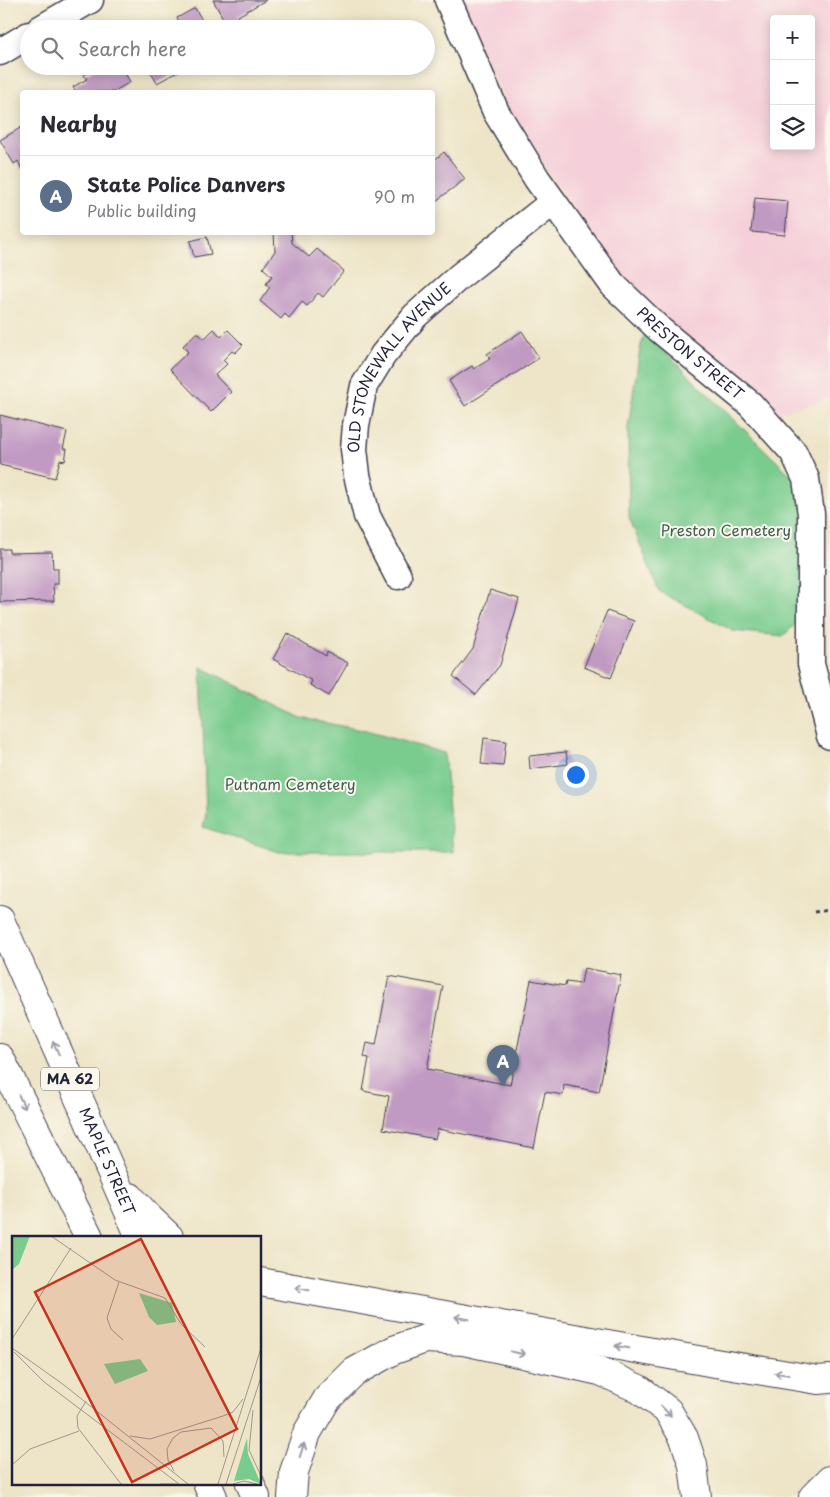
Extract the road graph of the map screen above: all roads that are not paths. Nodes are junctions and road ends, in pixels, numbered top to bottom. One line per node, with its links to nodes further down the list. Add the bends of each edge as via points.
1 (90, 0): 3 (street)
2 (448, 0): 6 (street, PRESTON STREET, via 496,112)
3 (56, 20)
4 (20, 40): 5 (street)
5 (0, 52)
6 (553, 202): 7 (street, OLD STONEWALL AVENUE, via 460,276 416,316 383,355 364,386 354,450 357,475 367,516); 8 (street, PRESTON STREET, via 613,285 660,330 750,404 794,453 806,480 811,514 811,664)
7 (398, 576)
8 (830, 736)
9 (0, 920): 11 (main road, MAPLE STREET / MA 62, one-way to 9)
10 (0, 1058): 12 (main road, one-way to 12)
11 (109, 1168): 13 (main road, MAPLE STREET / MA 62); 14 (main road, via 134,1202)
12 (89, 1236)
13 (140, 1236)
14 (168, 1236)
15 (261, 1282): 16 (main road, one-way to 15, via 818,1380 709,1362)
16 (830, 1379)
17 (830, 1480): 24 (main road)
18 (207, 1484): 20 (main road)
19 (250, 1484): 21 (main road)
20 (213, 1497)
21 (256, 1497)
22 (292, 1497): 23 (main road, one-way to 23, via 294,1472 307,1433 327,1399 354,1372 394,1350 425,1339 464,1341 600,1371 639,1389 668,1411 684,1438 693,1465)
23 (697, 1497)
24 (813, 1497)

